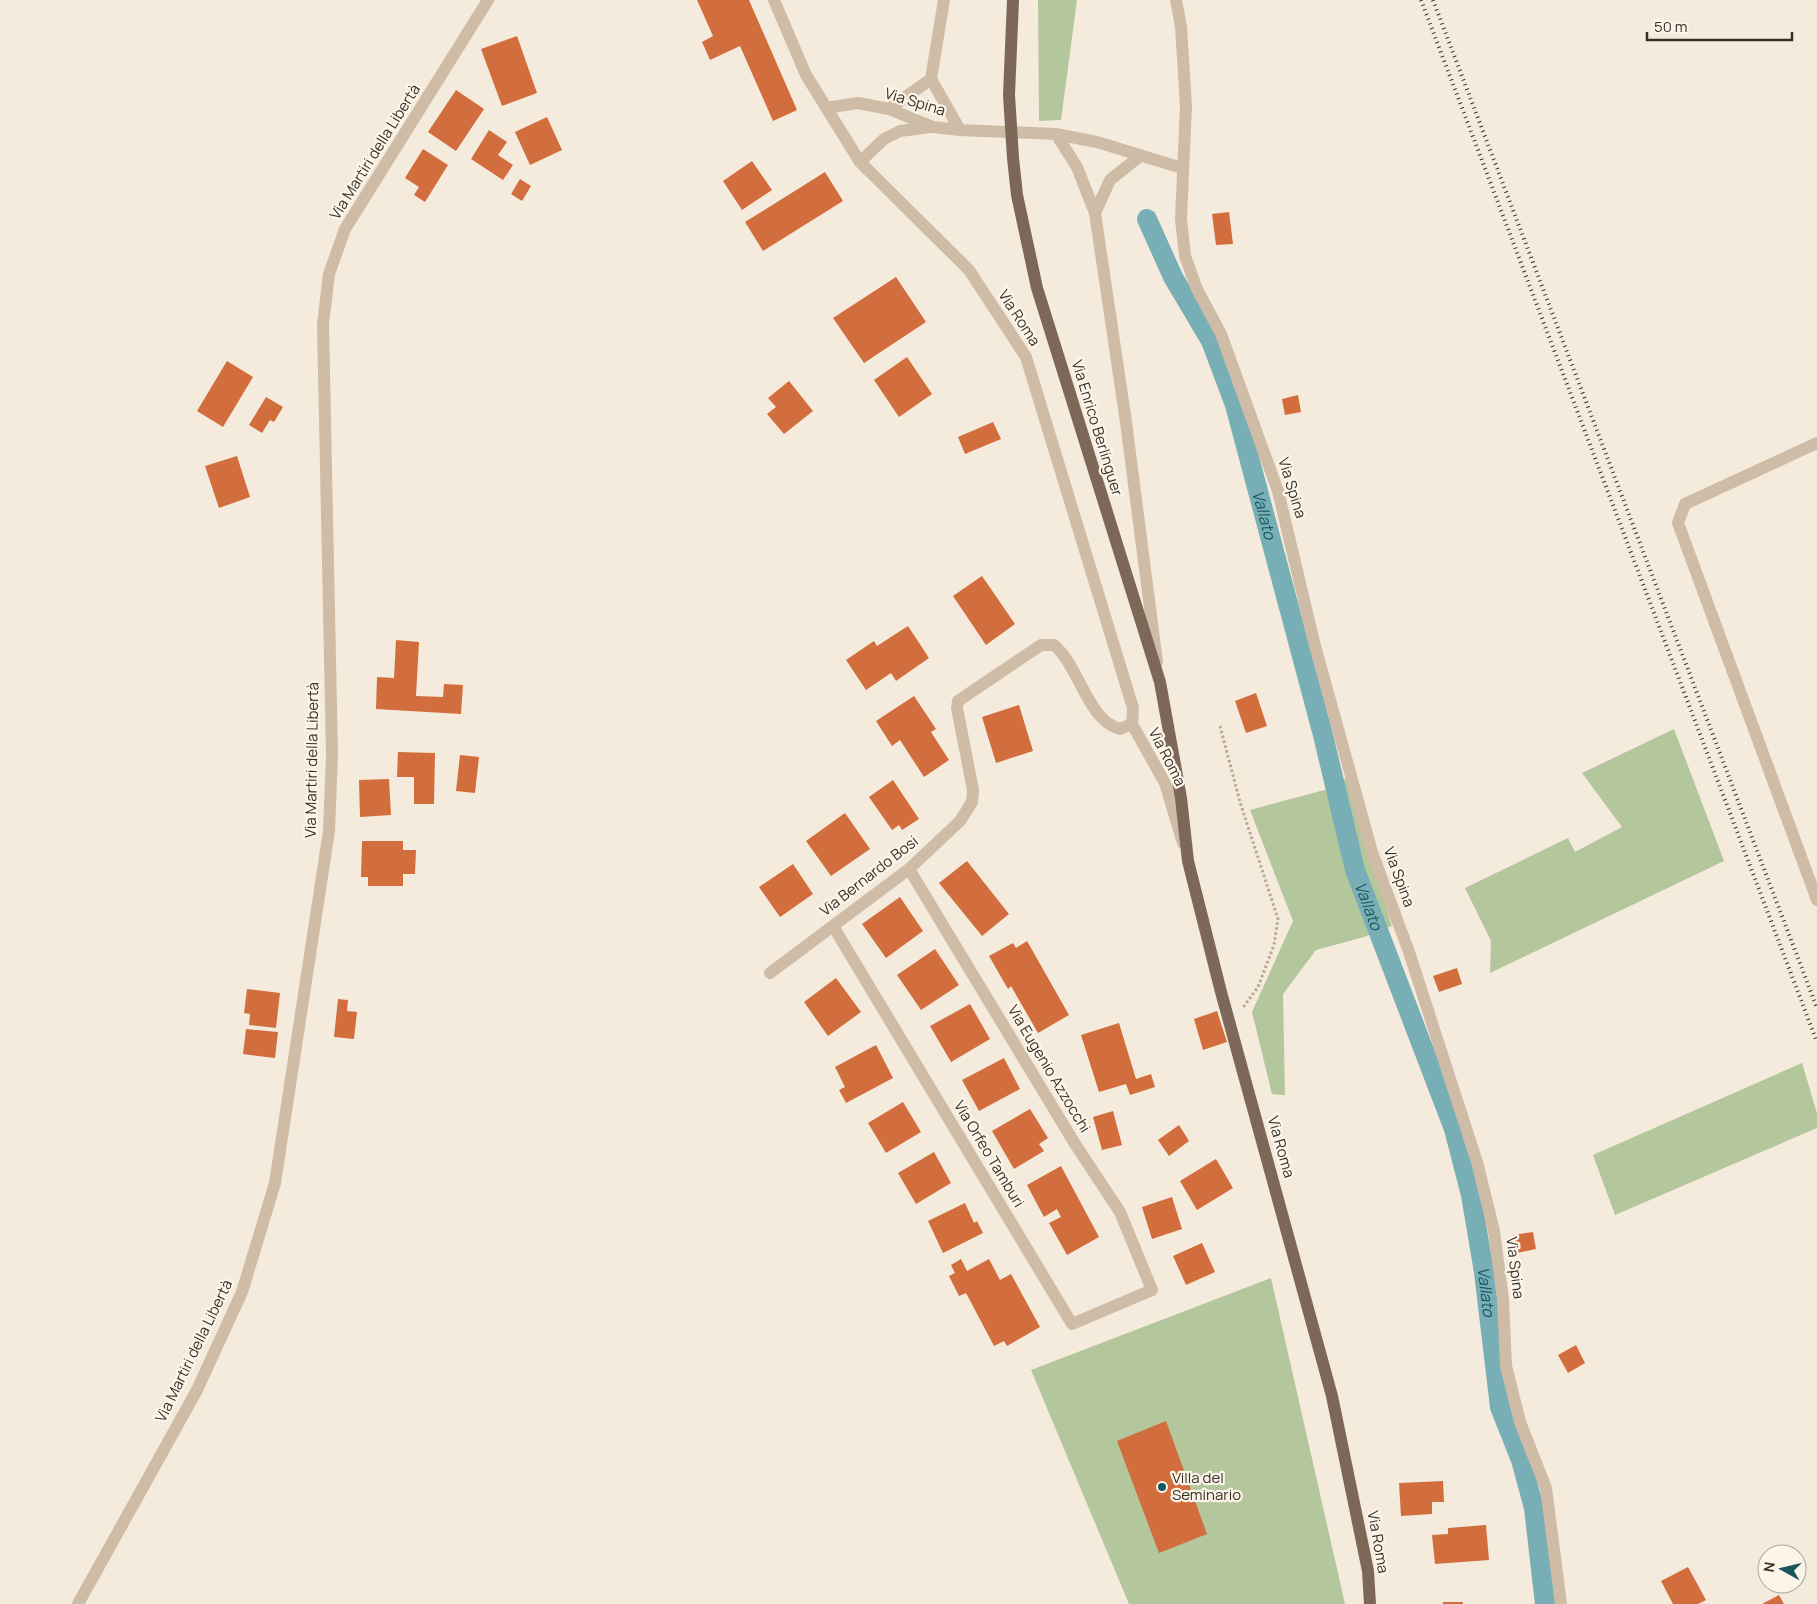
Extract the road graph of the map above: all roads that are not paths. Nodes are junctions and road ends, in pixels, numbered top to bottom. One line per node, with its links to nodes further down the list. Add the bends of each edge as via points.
1 (488, 0): 25 (street, Via Martiri della Libertà, via 346,229 329,274 323,324 332,755 330,830 275,1183 242,1292 197,1390)
2 (774, 0): 7 (street, Via Roma, via 806,74)
3 (944, 0): 6 (street)
4 (1012, 0): 17 (main road, Via Enrico Berlinguer, via 1009,94 1017,195 1038,288)
5 (1176, 0): 14 (street, Via Spina, via 1186,106)
6 (931, 78): 8 (street); 10 (street)
7 (826, 108): 8 (street, Via Spina, via 858,102); 13 (street, Via Roma)
8 (888, 109): 9 (street, Via Spina)
9 (933, 127): 10 (street, Via Spina); 13 (street, via 900,131 884,139)
10 (960, 130): 11 (street, Via Spina)
11 (1056, 134): 12 (street, Via Spina, via 1098,142); 15 (street, via 1076,167)
12 (1140, 156): 14 (street, Via Spina); 15 (street, via 1110,180)
13 (860, 162): 18 (street, Via Roma, via 969,270 1026,356 1134,708)
14 (1182, 168): 27 (street, Via Spina, via 1181,219 1185,256 1197,289 1221,334 1278,491 1314,642 1372,852 1409,952 1477,1162 1495,1241 1503,1299 1506,1366 1520,1422 1546,1488)
15 (1095, 212): 17 (street)
16 (1817, 443): 21 (street, via 1685,504 1678,523)
17 (1160, 682): 19 (main road, Via Enrico Berlinguer, via 1181,798)
18 (1132, 724): 19 (street, Via Roma, via 1165,783); 20 (street, Via Bernardo Bosi, via 1120,729 1104,721 1060,650 1054,645 1041,645 958,701 958,720 973,790 972,802 960,821)
19 (1188, 861): 26 (main road, Via Roma, via 1332,1396 1368,1571)
20 (909, 869): 22 (street, Via Bernardo Bosi); 24 (street, Via Eugenio Azzocchi, via 1120,1212)
21 (1817, 900)
22 (832, 926): 23 (street, Via Bernardo Bosi); 24 (street, Via Orfeo Tamburi, via 1072,1324)
23 (770, 973)
24 (1152, 1290)
25 (78, 1604)
26 (1370, 1604)
27 (1561, 1604)

